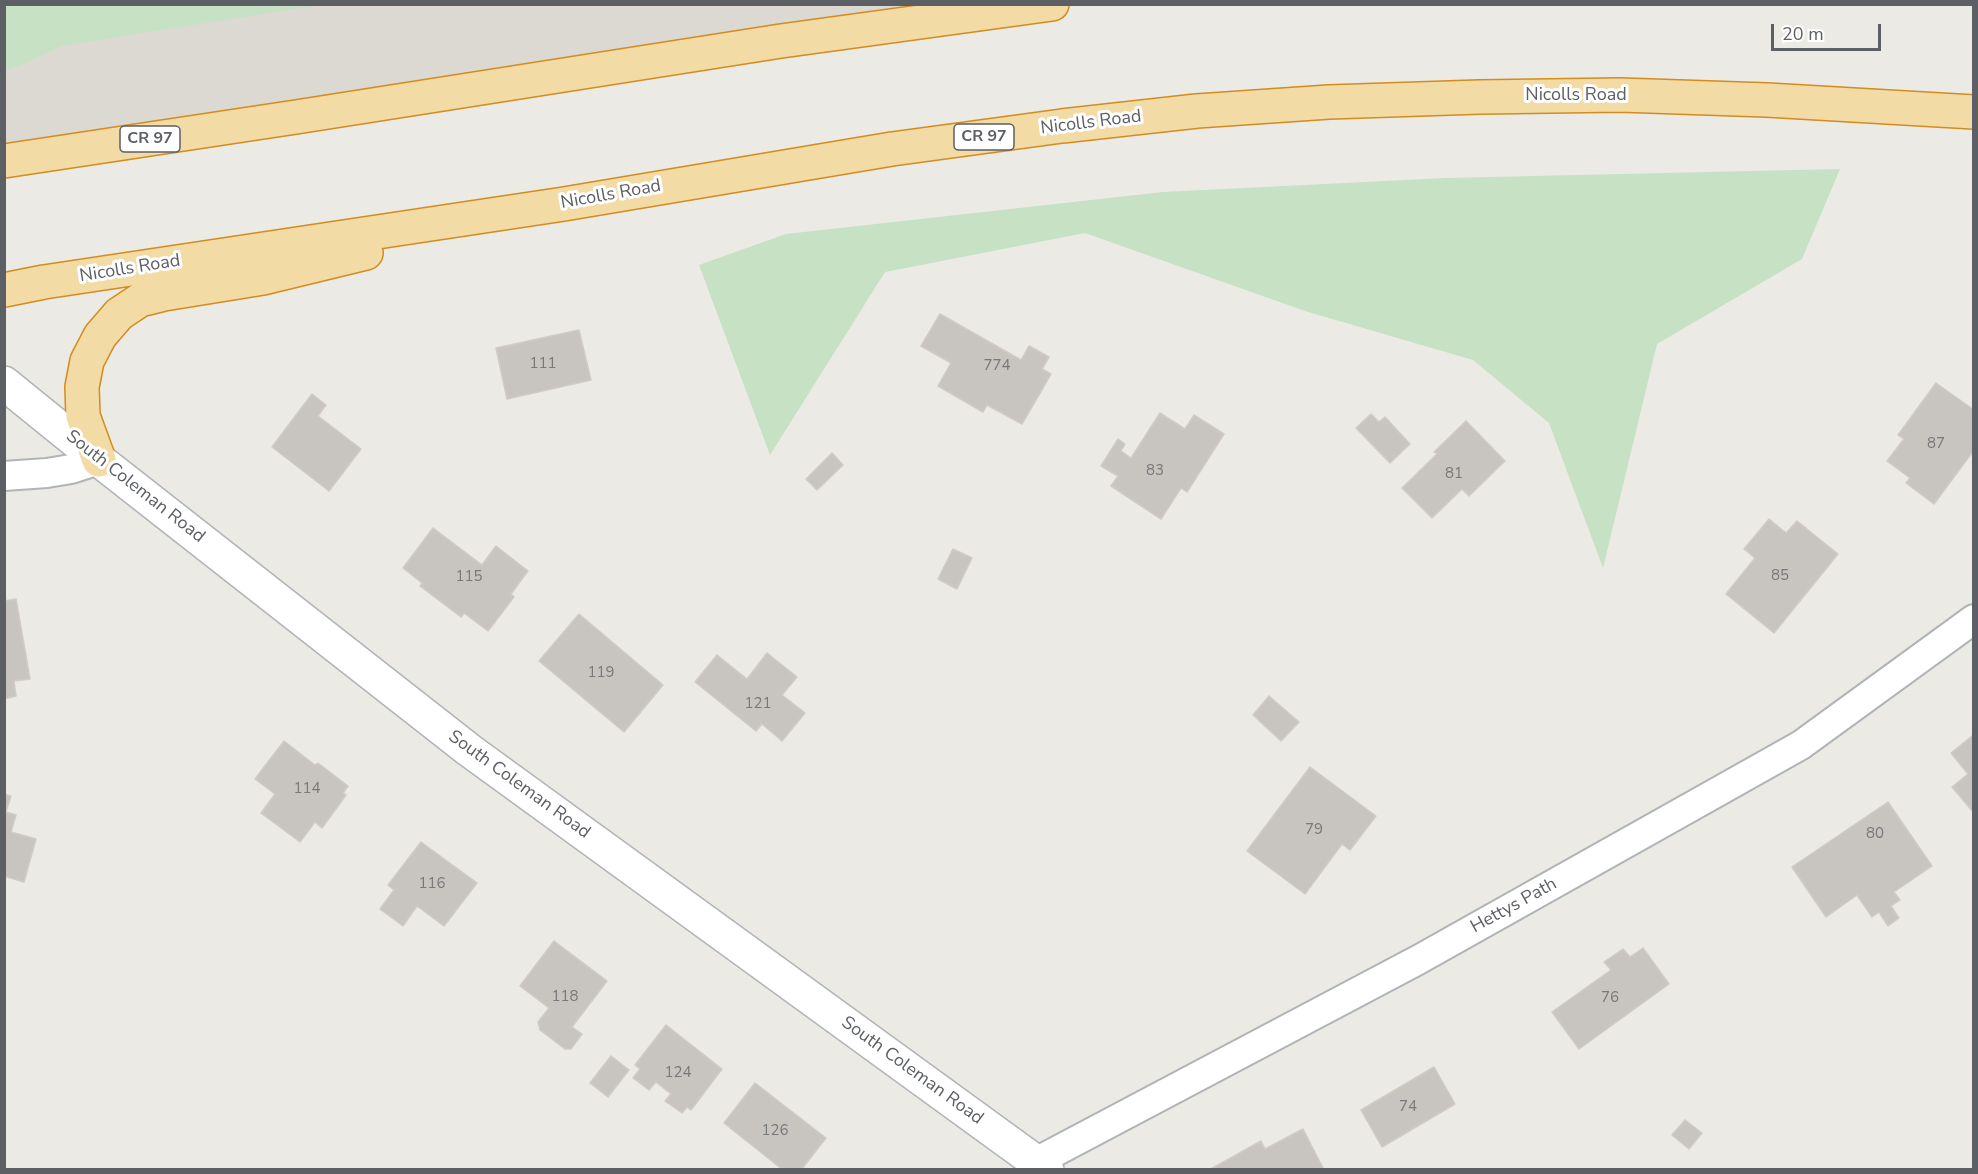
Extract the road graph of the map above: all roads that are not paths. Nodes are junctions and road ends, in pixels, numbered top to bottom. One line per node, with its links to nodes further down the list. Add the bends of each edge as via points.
1 (1052, 4): 3 (highway, CR 97, via 781,41)
2 (1974, 112): 4 (highway, Nicolls Road / CR 97, via 1620,95 1329,102 1062,126 892,149)
3 (4, 161)
4 (564, 204): 5 (highway, Nicolls Road / CR 97); 7 (highway, via 263,278 140,300 119,314 100,336 87,361 82,387 83,416)
5 (4, 290)
6 (4, 383): 7 (street, South Coleman Road)
7 (99, 460): 8 (street, via 72,469); 10 (street, South Coleman Road, via 469,750)
8 (4, 476)
9 (1974, 619): 10 (street, Hettys Path, via 1801,745)
10 (1041, 1166)

